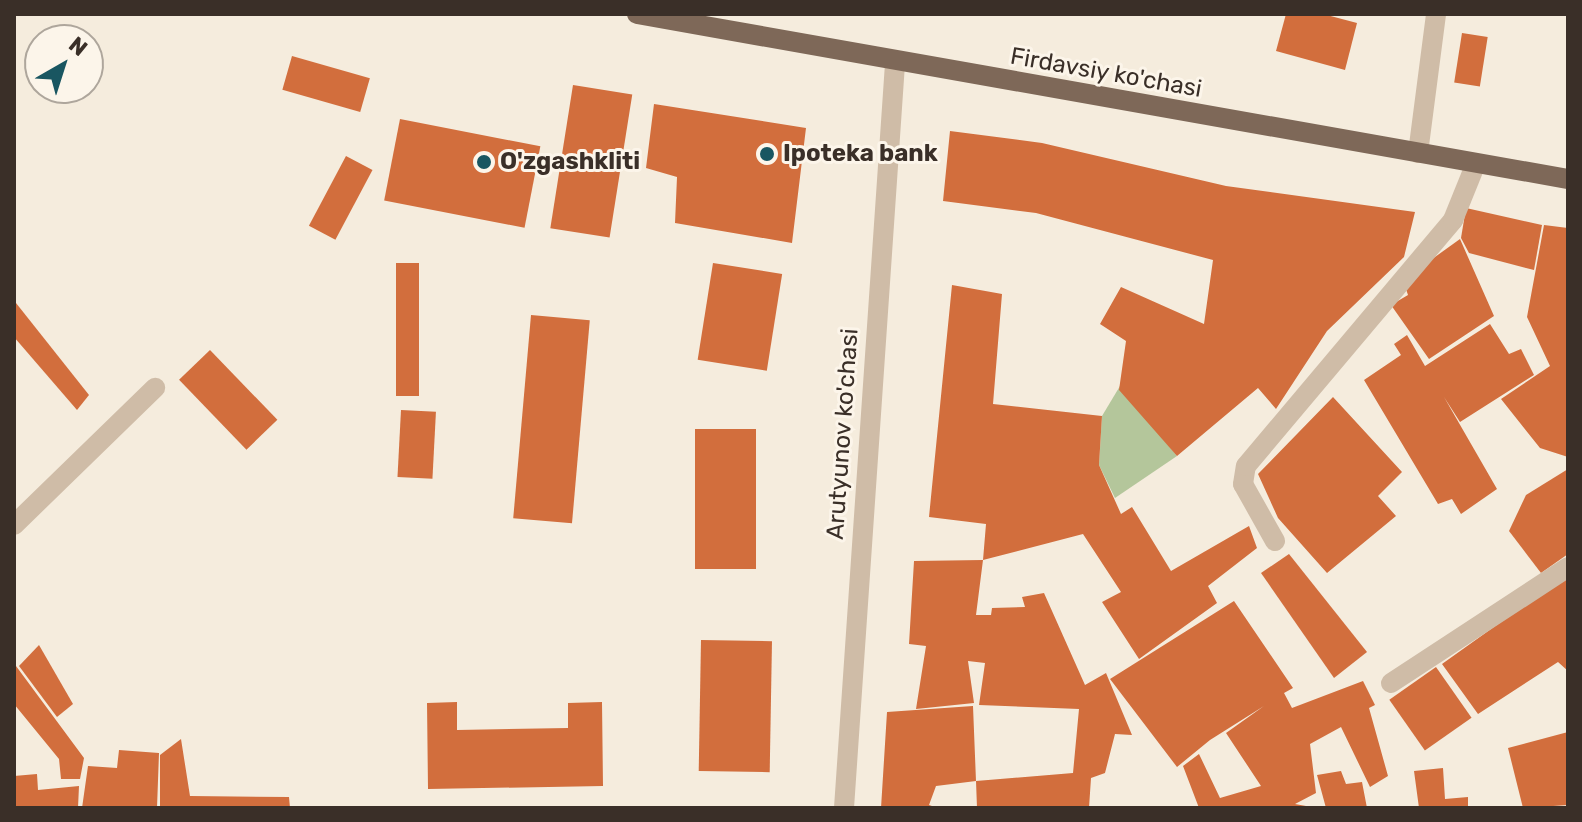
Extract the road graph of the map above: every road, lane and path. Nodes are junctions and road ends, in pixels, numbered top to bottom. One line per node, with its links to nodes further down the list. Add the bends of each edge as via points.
1 (637, 14): 3 (main road, Firdavsiy ko'chasi)
2 (1436, 14): 4 (street)
3 (895, 63): 4 (main road, Firdavsiy ko'chasi); 12 (street, Arutyunov ko'chasi)
4 (1418, 153): 5 (main road, Firdavsiy ko'chasi)
5 (1476, 163): 6 (main road, Firdavsiy ko'chasi); 9 (street, via 1453,220 1246,466 1243,484)
6 (1568, 179)
7 (155, 388): 8 (street)
8 (14, 525)
9 (1275, 541)
10 (1568, 567): 11 (street)
11 (1391, 683)
12 (844, 808)

